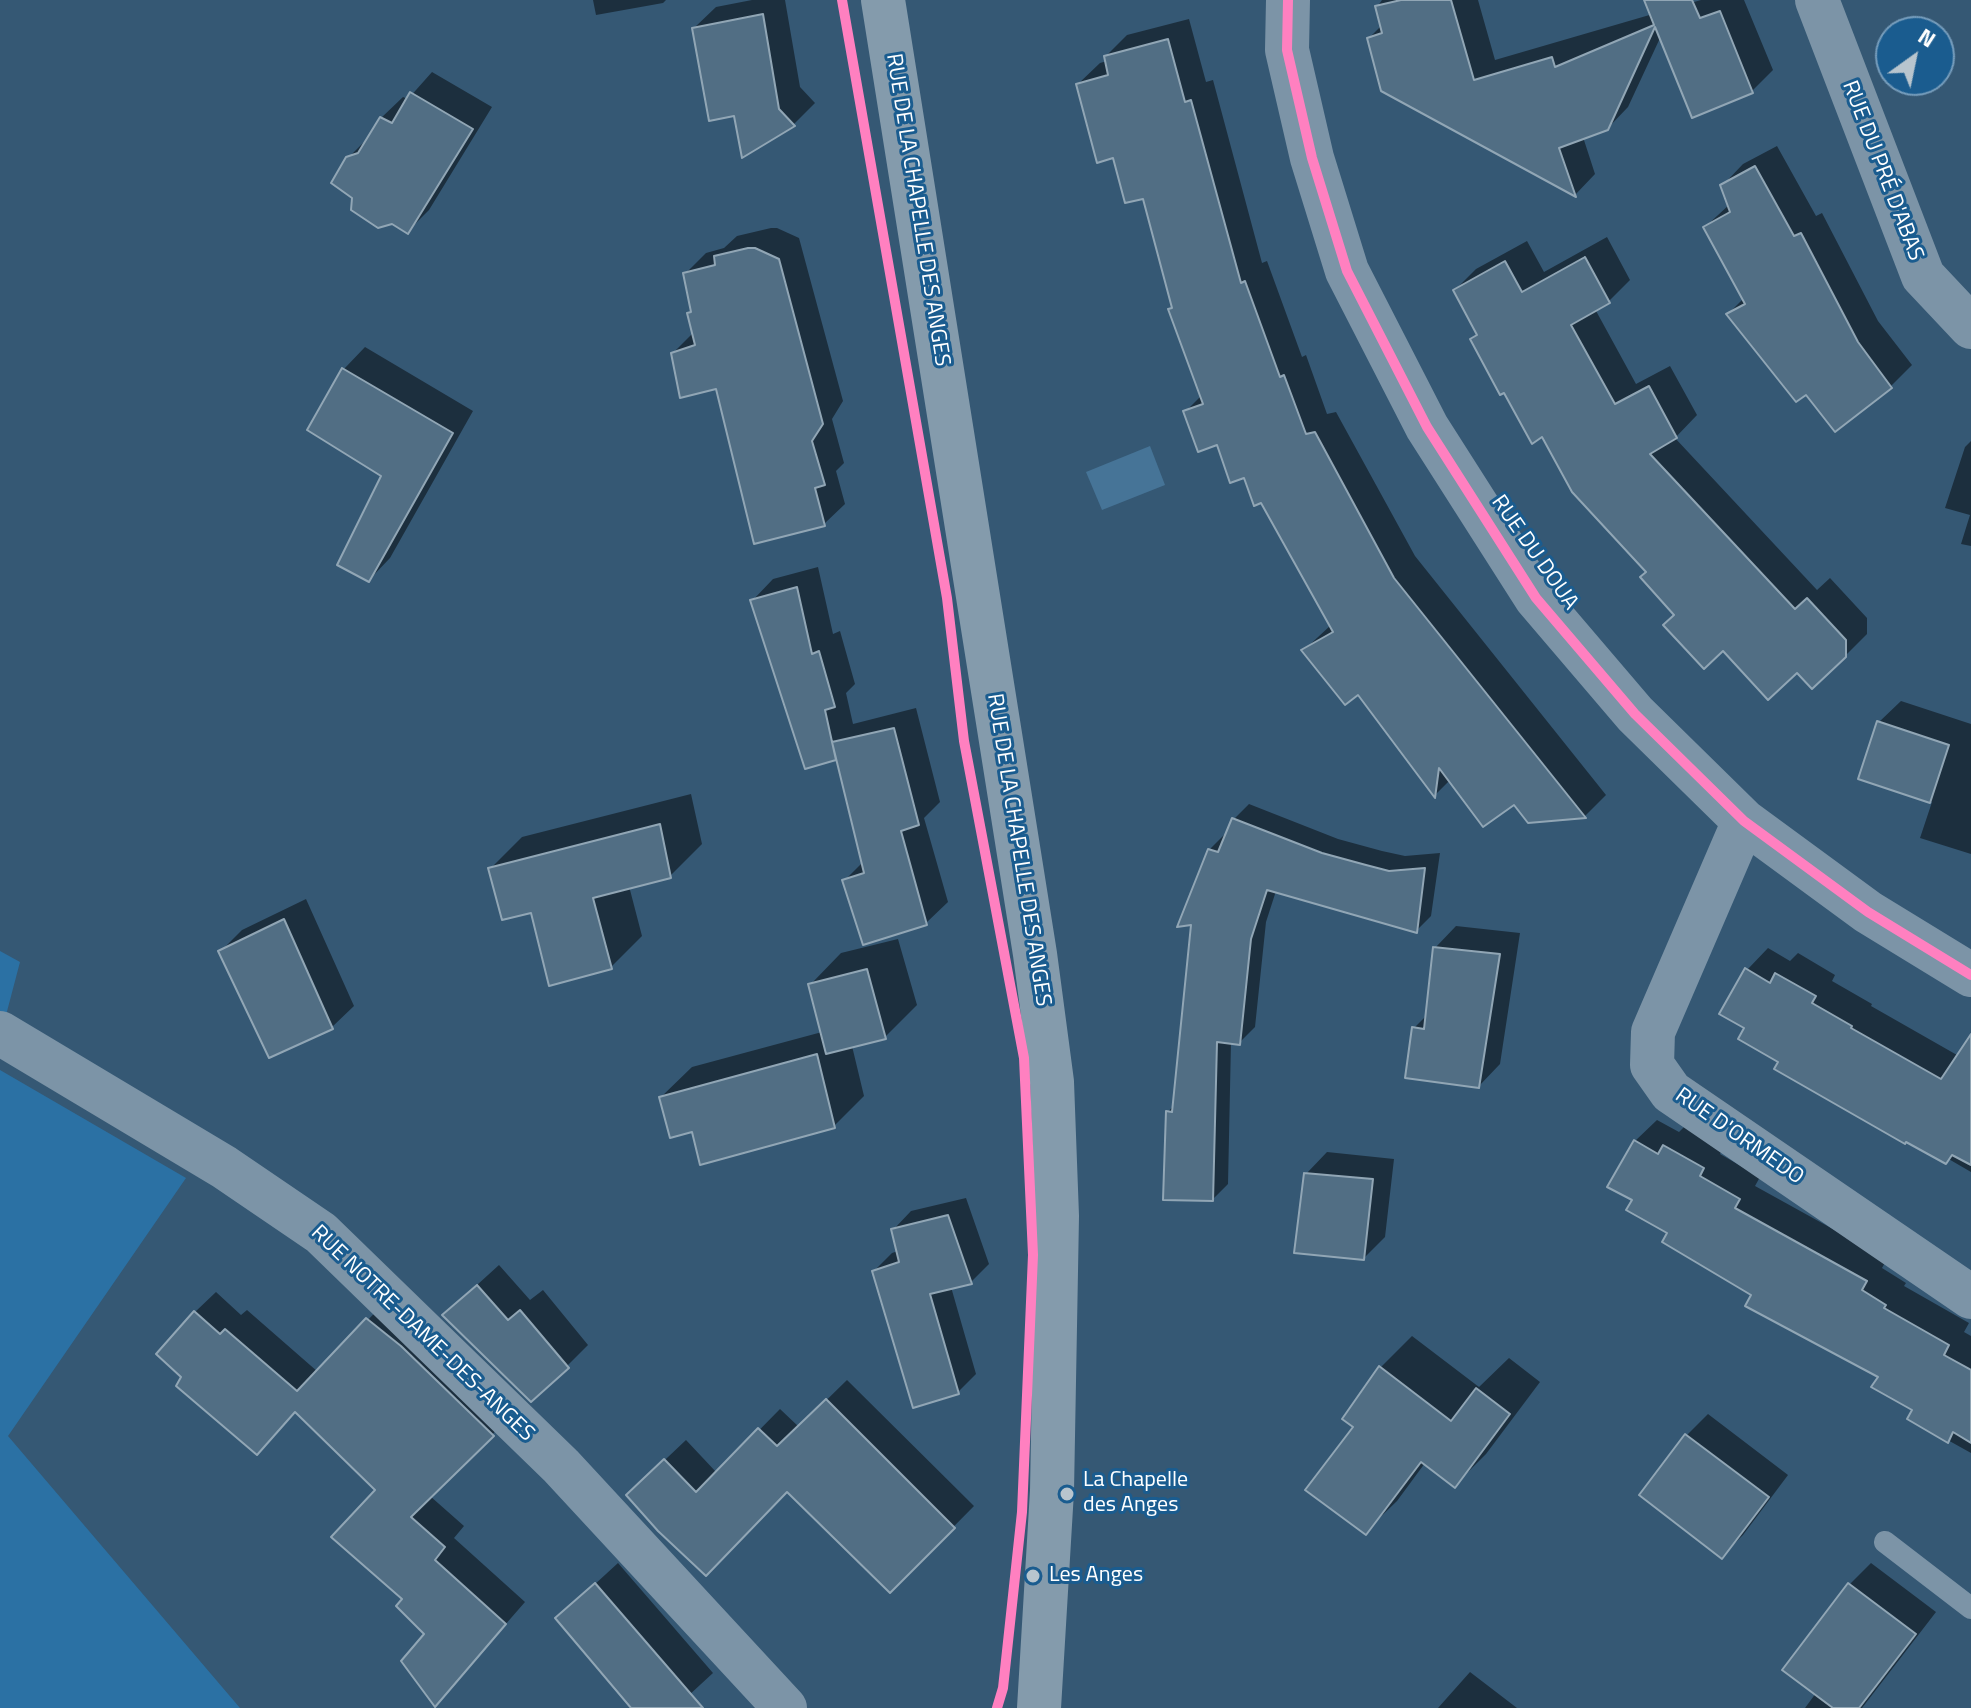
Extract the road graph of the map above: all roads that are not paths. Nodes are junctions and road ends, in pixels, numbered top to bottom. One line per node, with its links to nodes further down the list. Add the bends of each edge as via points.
1 (883, 0): 12 (main road, RUE DE LA CHAPELLE DES ANGES, via 1052,1082 1057,1216 1053,1476)
2 (1288, 0): 5 (street, RUE DU DOUA, via 1287,50 1312,158 1347,271 1427,427 1536,598 1635,714)
3 (1817, 0): 4 (street, RUE DU PRÉ D'ABAS, via 1923,276)
4 (1971, 327)
5 (1744, 821): 6 (street, RUE DU DOUA, via 1868,912); 8 (street, RUE D'ORMEDO, via 1653,1032 1652,1065 1671,1092)
6 (1971, 975)
7 (0, 1033): 11 (street, RUE NOTRE-DAME-DES-ANGES, via 224,1167 321,1233 561,1466)
8 (1971, 1297)
9 (1885, 1542): 10 (lane)
10 (1971, 1608)
11 (785, 1708)
12 (1039, 1708)

